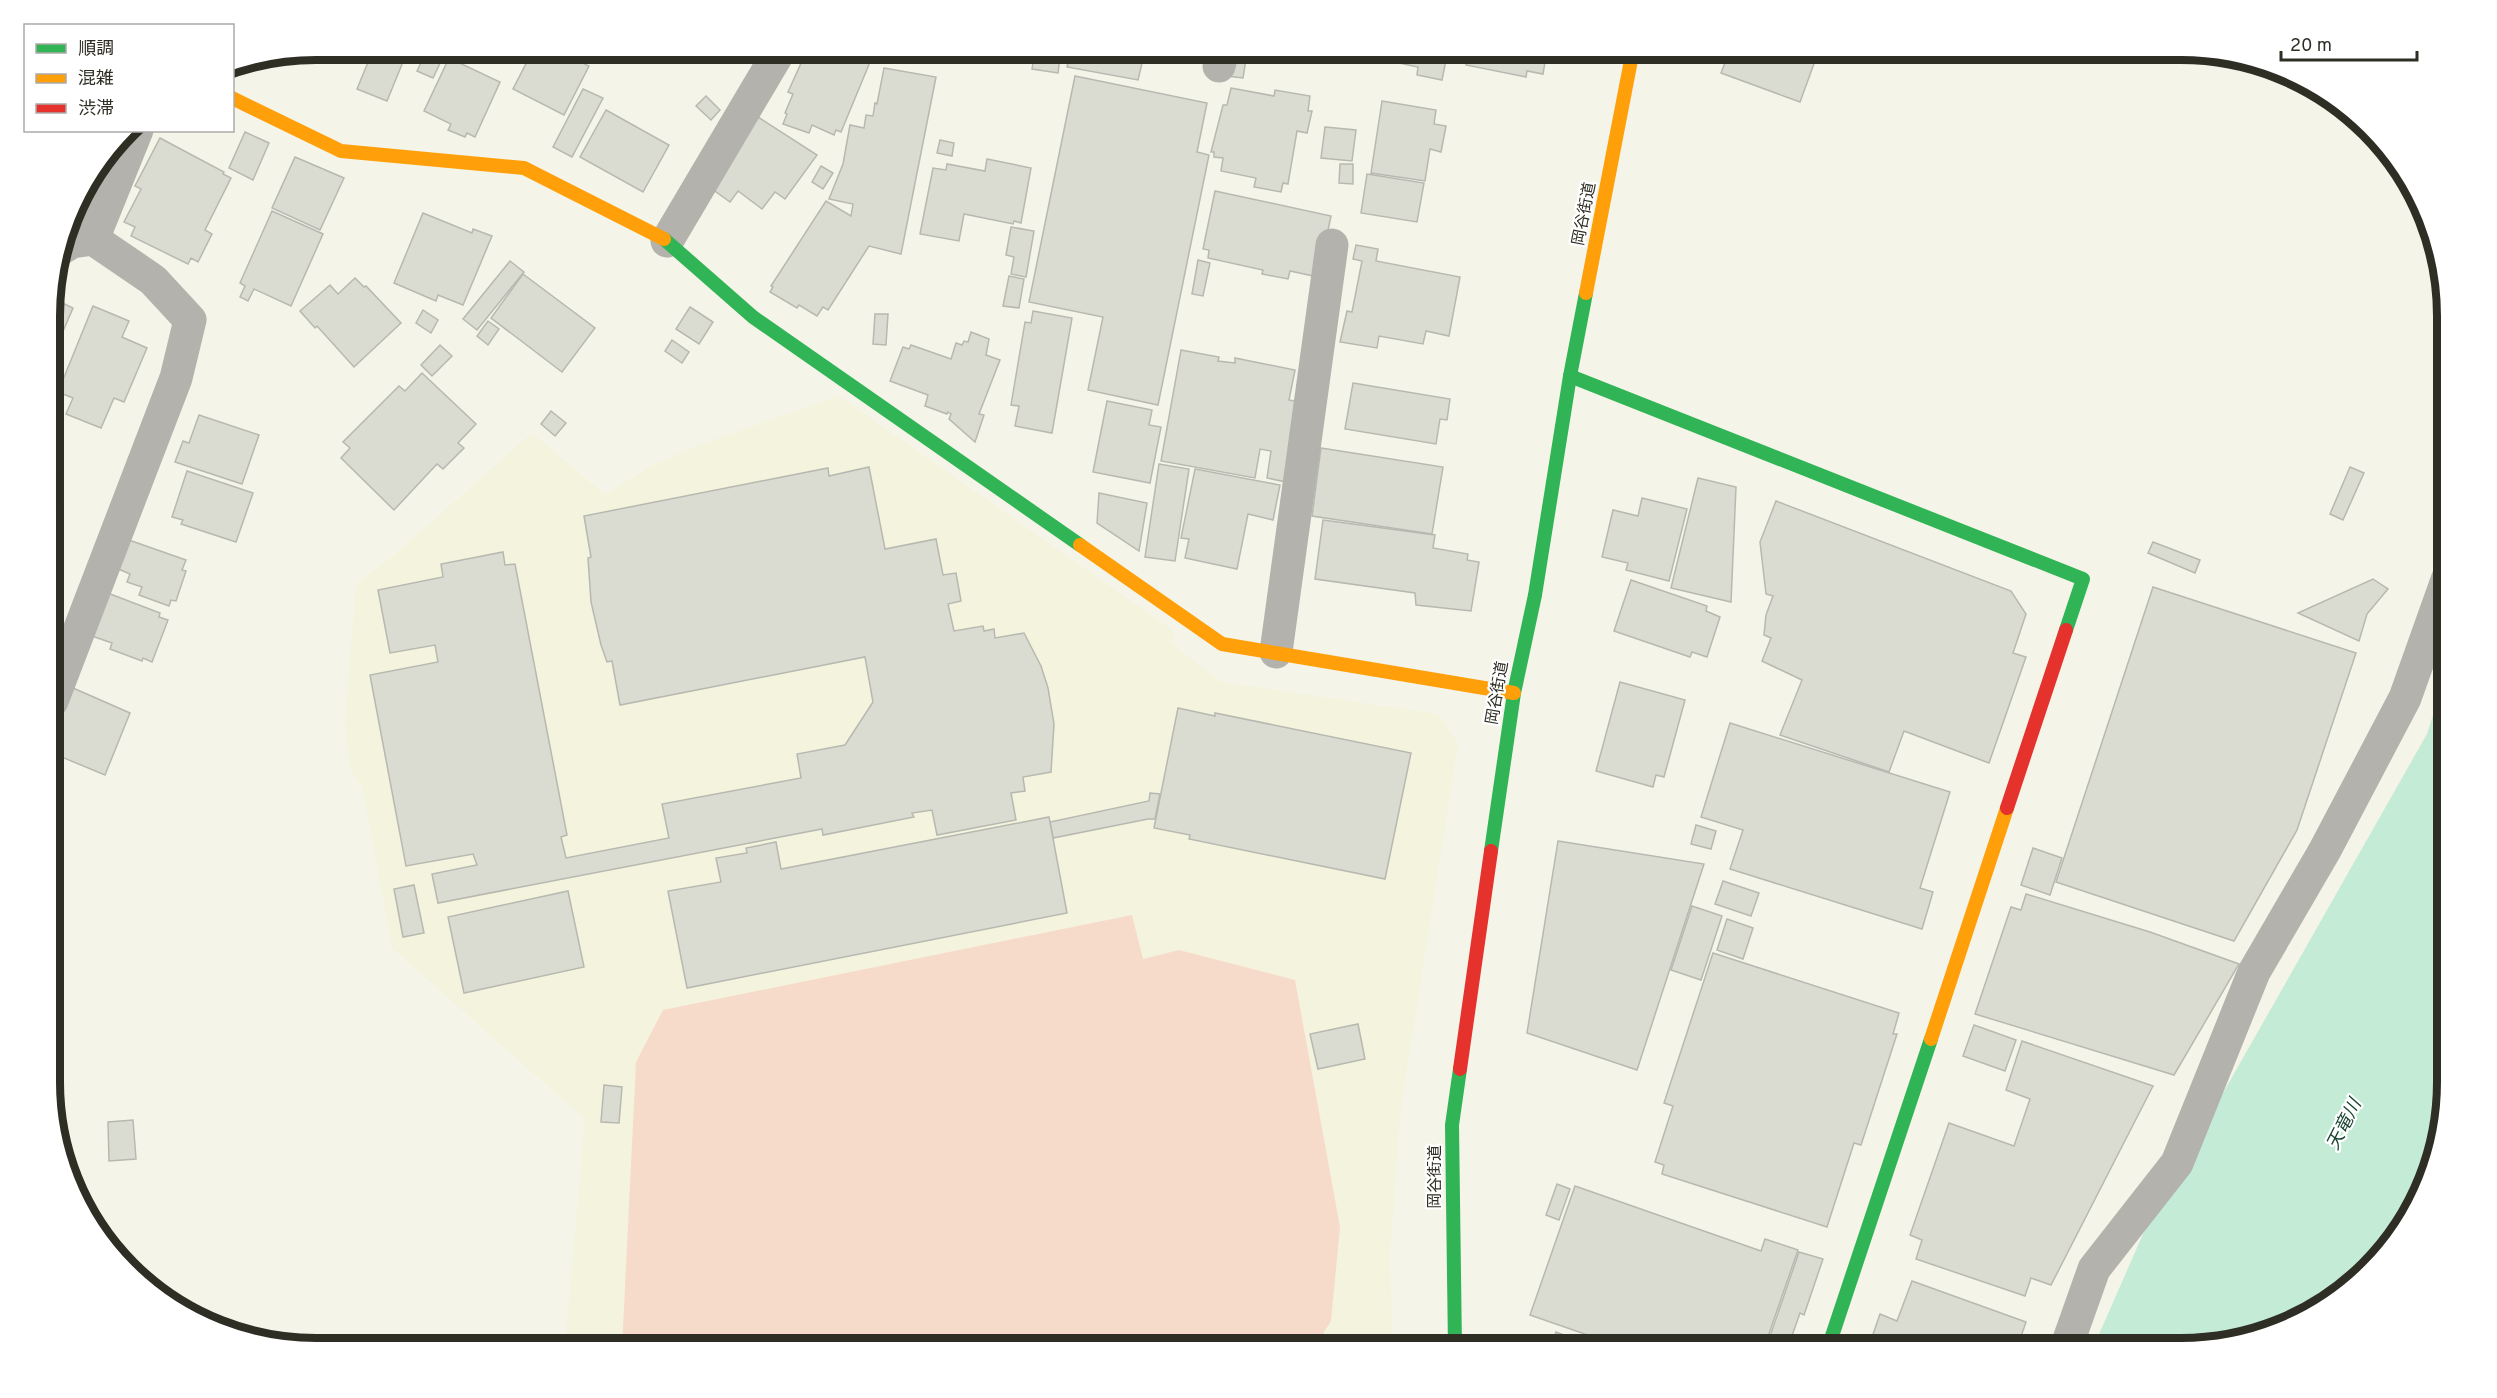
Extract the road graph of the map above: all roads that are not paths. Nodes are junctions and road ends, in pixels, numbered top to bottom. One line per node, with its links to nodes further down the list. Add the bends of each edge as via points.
1 (774, 60): 6 (street)
2 (1631, 60): 9 (street, 岡谷街道)
3 (234, 99): 6 (street, via 341,151 524,168)
4 (135, 135): 5 (street)
5 (93, 239): 7 (street); 12 (street, via 153,280 190,320 176,378)
6 (666, 241): 11 (street, via 753,317 1222,644)
7 (71, 243)
8 (1332, 246): 11 (street)
9 (1570, 376): 13 (street, 岡谷街道, via 1535,595); 15 (street, via 2083,579)
10 (2437, 608): 16 (street, via 2405,698 2325,850 2254,972 2177,1163 2094,1269)
11 (1276, 652): 13 (street)
12 (60, 680)
13 (1514, 693): 14 (street, 岡谷街道, via 1452,1125)
14 (1455, 1338)
15 (1831, 1338)
16 (2070, 1338)

